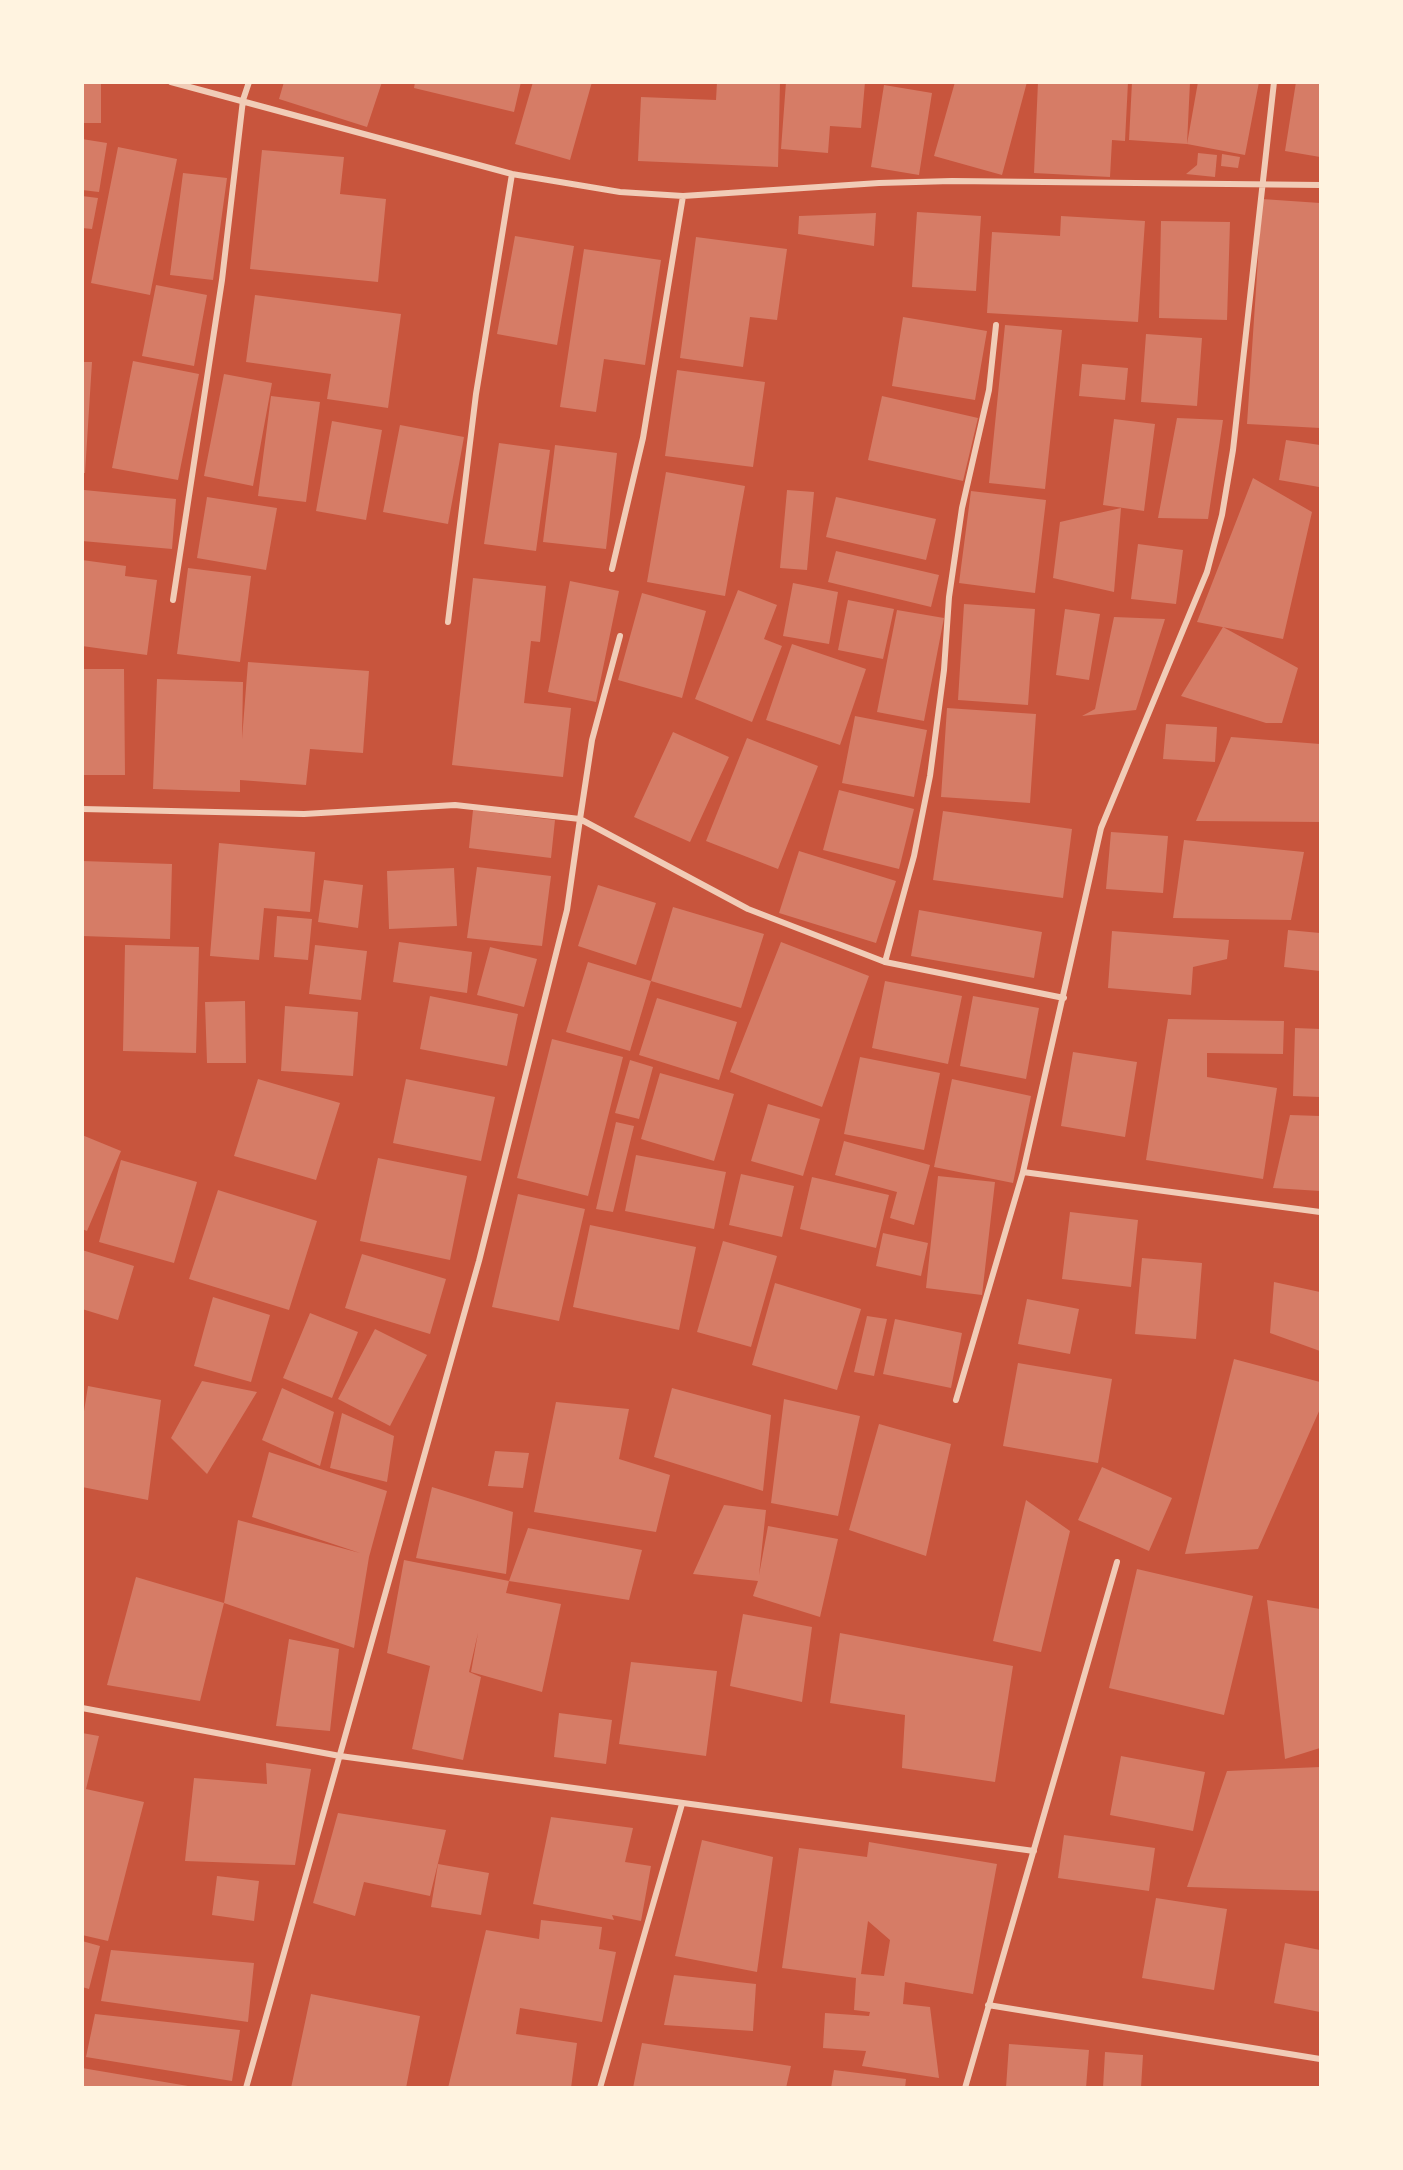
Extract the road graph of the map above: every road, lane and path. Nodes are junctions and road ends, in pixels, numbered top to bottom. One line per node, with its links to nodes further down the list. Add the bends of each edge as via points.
1 (171, 82): 4 (street)
2 (249, 82): 4 (street)
3 (1274, 82): 7 (street)
4 (243, 100): 5 (street); 11 (street, via 222,280)
5 (512, 174): 8 (street, via 620,192); 12 (street, via 476,394)
6 (1320, 185): 7 (street)
7 (1261, 186): 8 (street, via 952,181); 17 (street, via 1233,450 1222,515 1207,572 1101,828)
8 (683, 196): 10 (street, via 643,438)
9 (996, 325): 16 (street, via 989,390 957,541 930,776 914,856)
10 (612, 569)
11 (173, 600)
12 (448, 622)
13 (620, 636): 15 (street, via 592,740)
14 (82, 809): 15 (street, via 304,814 455,805)
15 (580, 819): 16 (street, via 748,909); 23 (street, via 567,910 479,1261)
16 (885, 962): 17 (street)
17 (1064, 998): 18 (street)
18 (1023, 1172): 19 (street); 20 (street)
19 (1320, 1212)
20 (956, 1400)
21 (1117, 1562): 25 (street)
22 (82, 1708): 23 (street)
23 (340, 1756): 24 (street); 28 (street)
24 (682, 1804): 25 (street); 29 (street)
25 (1034, 1851): 26 (street)
26 (988, 2005): 27 (street); 30 (street)
27 (1320, 2058)
28 (246, 2088)
29 (600, 2088)
30 (965, 2088)

